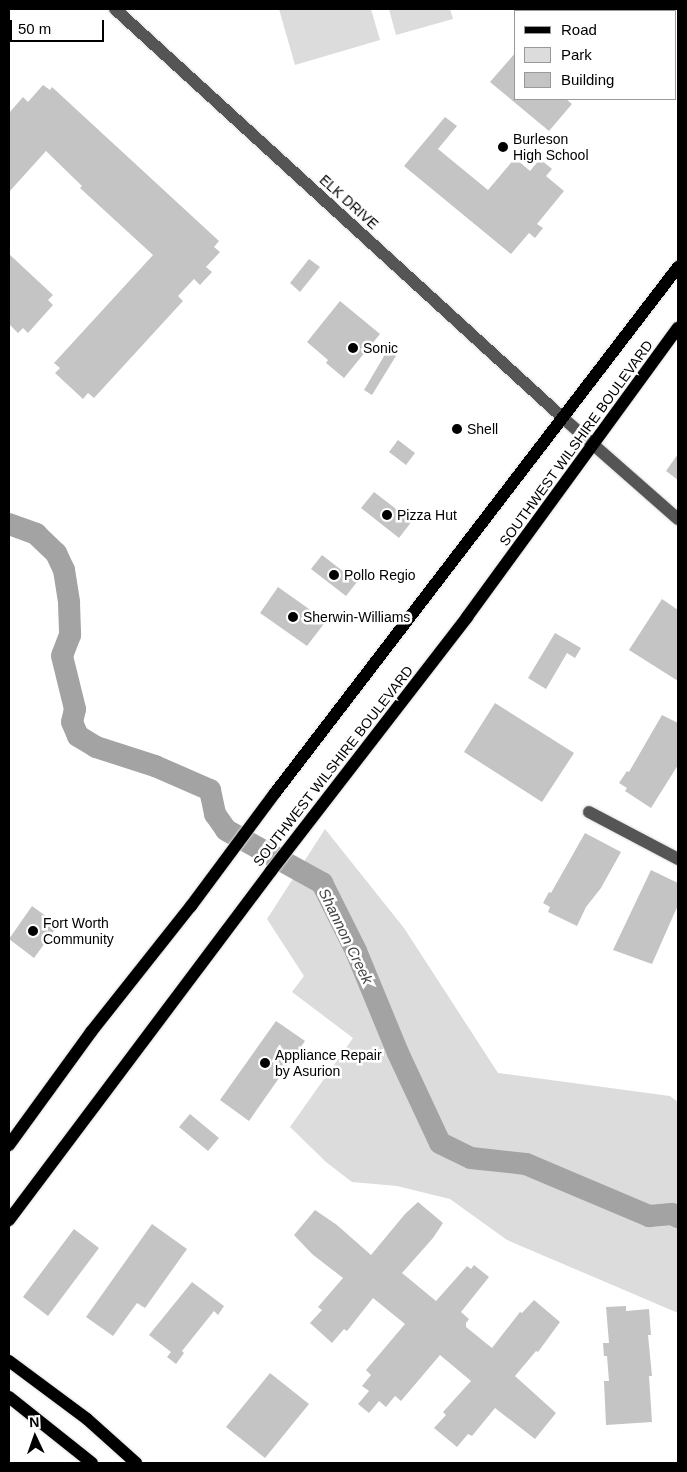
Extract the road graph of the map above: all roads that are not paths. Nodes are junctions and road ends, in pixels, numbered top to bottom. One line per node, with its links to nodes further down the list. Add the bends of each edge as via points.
1 (115, 9): 4 (street, ELK DRIVE)
2 (678, 267): 4 (main road, SOUTHWEST WILSHIRE BOULEVARD)
3 (678, 328): 5 (main road, SOUTHWEST WILSHIRE BOULEVARD)
4 (563, 418): 5 (street, ELK DRIVE); 9 (main road, SOUTHWEST WILSHIRE BOULEVARD, via 91,1032)
5 (593, 443): 6 (street, ELK DRIVE); 10 (main road, SOUTHWEST WILSHIRE BOULEVARD, via 467,617)
6 (678, 519)
7 (590, 812): 8 (street)
8 (678, 859)
9 (9, 1145)
10 (9, 1220)
11 (9, 1361): 14 (main road, via 87,1419)
12 (9, 1397): 13 (main road)
13 (92, 1463)
14 (136, 1463)

